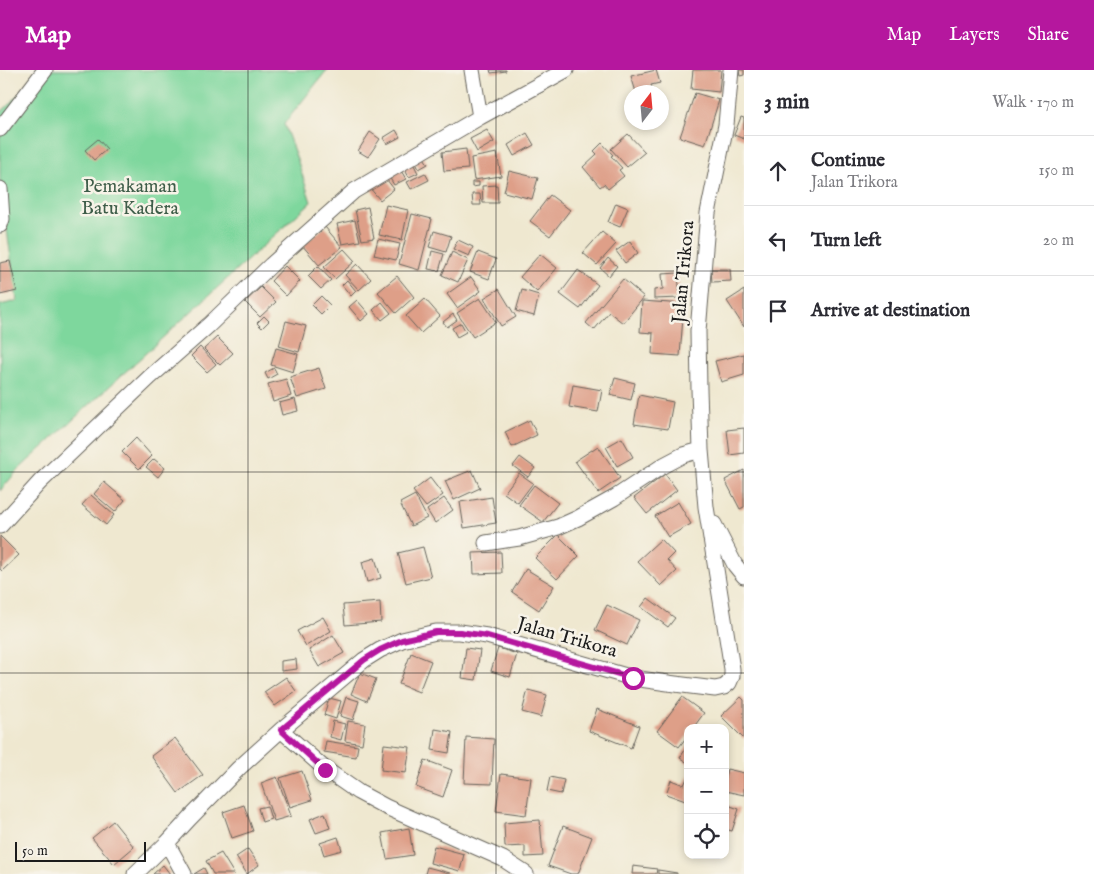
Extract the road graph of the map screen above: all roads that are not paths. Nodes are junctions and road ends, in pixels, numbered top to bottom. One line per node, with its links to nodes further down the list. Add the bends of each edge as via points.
1 (45, 70): 6 (street)
2 (472, 70): 5 (street)
3 (566, 70): 5 (street)
4 (731, 70): 9 (street, Jalan Trikora, via 726,125 708,213 698,331)
5 (480, 117): 11 (street, via 354,191 129,397 40,482)
6 (0, 129)
7 (0, 189): 8 (street)
8 (0, 226)
9 (701, 450): 10 (street, Jalan Trikora); 12 (street, via 664,465 578,518 519,538)
10 (706, 507): 13 (street, via 735,565); 14 (street, Jalan Trikora, via 732,670 729,683 724,687 715,689 633,678 487,636 436,632 402,640 364,660)
11 (0, 526)
12 (486, 543)
13 (744, 576)
14 (281, 730): 15 (street, Jalan Trikora, via 239,768); 18 (street, via 325,770 358,792 503,859)
15 (167, 843): 16 (street, Jalan Trikora); 17 (street)
16 (135, 874)
17 (184, 874)
18 (526, 874)

